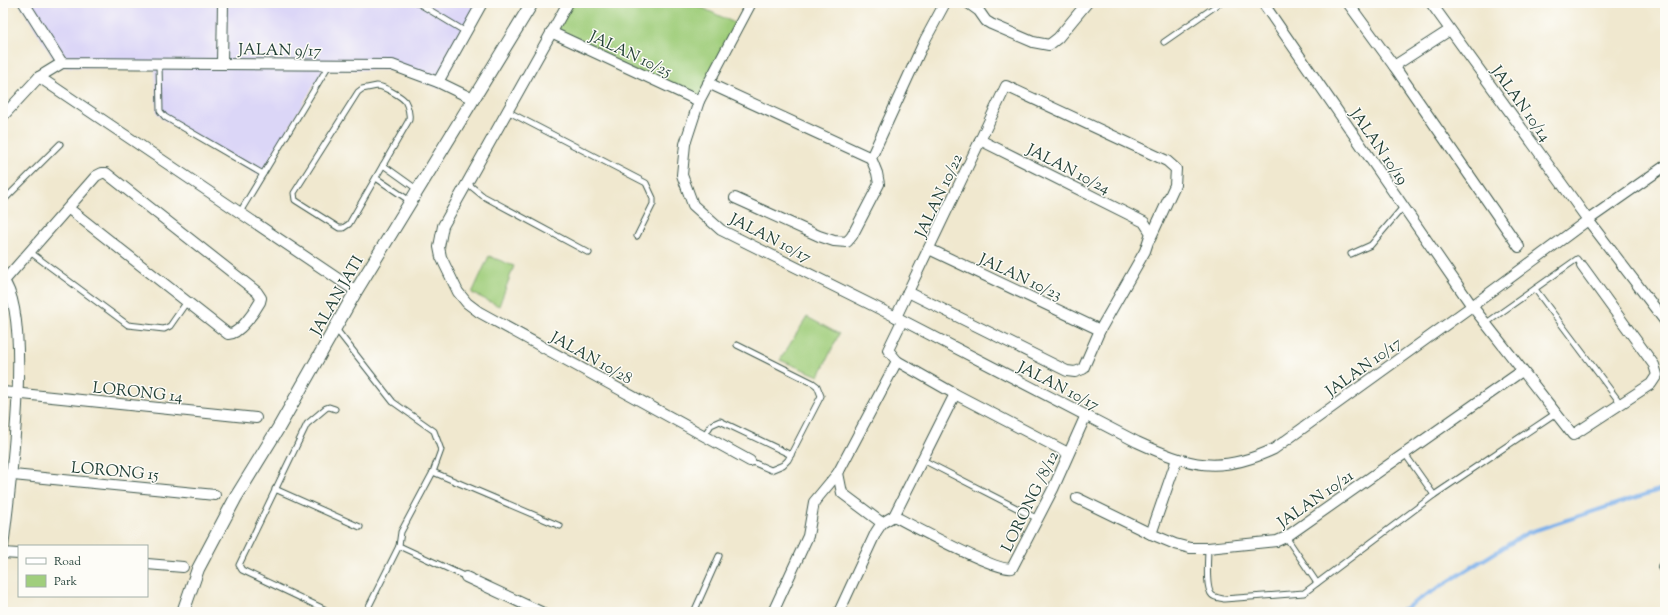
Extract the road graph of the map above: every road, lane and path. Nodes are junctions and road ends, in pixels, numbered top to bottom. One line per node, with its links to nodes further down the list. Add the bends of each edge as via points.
1 (24, 3): 19 (street)
2 (223, 3): 20 (street)
3 (418, 3): 16 (lane)
4 (482, 3): 16 (street)
5 (532, 3): 27 (street, JALAN JATI)
6 (568, 3): 17 (street)
7 (751, 3): 26 (street, JALAN 10/17)
8 (945, 3): 33 (street, via 925,40)
9 (968, 3): 10 (street, via 991,24 1033,42 1049,45)
10 (1087, 3)
11 (1220, 3): 18 (lane)
12 (1263, 3): 43 (street, JALAN 10/19)
13 (1348, 3): 23 (street)
14 (1431, 3): 15 (street, JALAN 10/14)
15 (1450, 30): 23 (street); 46 (street, JALAN 10/14)
16 (466, 32): 25 (street)
17 (551, 32): 28 (street, JALAN 10/25); 29 (street)
18 (1164, 42)
19 (62, 62): 21 (street, JALAN 9/17); 24 (street)
20 (222, 63): 21 (street, JALAN 9/17); 22 (street, JALAN 9/17)
21 (159, 64): 36 (lane, via 160,111 165,117)
22 (329, 65): 25 (street, JALAN 9/17, via 392,65); 36 (lane)
23 (1394, 66): 49 (street)
24 (39, 77): 30 (street); 45 (street)
25 (438, 82): 27 (street, JALAN 9/17)
26 (708, 83): 28 (street, JALAN 10/17); 33 (street)
27 (473, 100): 39 (street, JALAN JATI)
28 (699, 101): 61 (street, JALAN 10/17, via 684,144 682,175 693,205 721,230)
29 (507, 111): 38 (street); 47 (lane, via 646,183 653,204)
30 (3, 116)
31 (980, 140): 48 (street, JALAN 10/24, via 1144,222 1151,233); 48 (street, JALAN 10/22, via 1006,86 1167,161 1176,169 1175,186); 50 (street, JALAN 10/22)
32 (60, 144): 41 (lane)
33 (871, 158): 40 (street, via 877,172 878,184 847,242 819,236)
34 (383, 165): 37 (lane); 37 (lane, via 410,117 403,100 379,86 364,88 358,92 295,190 294,196 298,202 343,228 350,222); 39 (lane)
35 (1665, 166): 46 (street, JALAN 10/17)
36 (263, 174): 45 (lane)
37 (376, 178): 42 (lane)
38 (467, 183): 52 (lane, via 483,196); 77 (street, JALAN 10/28, via 443,226 439,247 441,257 458,292 467,304)
39 (418, 190): 42 (street, JALAN JATI)
40 (734, 198)
41 (3, 201)
42 (411, 202): 57 (street, JALAN JATI)
43 (1403, 207): 53 (lane, via 1371,245); 60 (street, JALAN 10/19)
44 (68, 208): 51 (street); 59 (street); 59 (street, via 99,174 106,173 257,292 261,298 259,305 232,335 225,333)
45 (240, 212): 57 (street)
46 (1588, 220): 60 (street, JALAN 10/17); 62 (street, JALAN 10/14)
47 (637, 236)
48 (1150, 240): 65 (street)
49 (1519, 247)
50 (928, 249): 58 (street, JALAN 10/22); 65 (street, JALAN 10/23)
51 (30, 252): 55 (street); 59 (lane, via 128,325 164,329 170,326)
52 (589, 253)
53 (1351, 254)
54 (1582, 266): 56 (lane, via 1577,259); 72 (street, via 1656,370 1657,375 1651,384)
55 (4, 280): 70 (street, via 10,290 17,320)
56 (1535, 289): 63 (lane); 72 (lane)
57 (356, 291): 64 (street, JALAN JATI)
58 (908, 292): 61 (street, JALAN 10/22); 65 (street, via 1067,371 1083,369)
59 (186, 302)
60 (1472, 306): 63 (street, JALAN 10/19); 81 (street, JALAN 10/17, via 1274,449 1248,461 1222,465)
61 (899, 319): 67 (street, via 888,350); 75 (street, JALAN 10/17)
62 (1665, 321)
63 (1485, 324): 68 (street, JALAN 10/19)
64 (335, 328): 84 (lane, via 393,402 434,431 441,450); 109 (street, JALAN JATI, via 280,427 236,497 198,569)
65 (1100, 330)
66 (737, 345): 80 (lane, via 813,383 820,391 819,401)
67 (897, 361): 71 (street); 85 (street)
68 (1522, 371): 74 (street, JALAN 10/19); 79 (street, JALAN 10/21)
69 (3, 392): 70 (street, LORONG 14)
70 (18, 394): 76 (street, LORONG 14); 86 (street)
71 (955, 394): 78 (street); 82 (street)
72 (1621, 404): 74 (street, JALAN 10/19, via 1573,435)
73 (335, 409): 87 (lane, via 326,408 307,424)
74 (1556, 413): 89 (lane)
75 (1086, 415): 78 (street, LORONG /8/12); 81 (street, JALAN 10/17, via 1137,442)
76 (256, 418)
77 (704, 436): 80 (lane, via 711,424 720,421); 83 (street, JALAN 10/28)
78 (1068, 453): 92 (street, LORONG /8/12)
79 (1405, 454): 89 (lane); 97 (street, JALAN 10/21)
80 (791, 455): 83 (lane, via 785,464 774,470)
81 (1177, 459): 96 (street)
82 (923, 460): 91 (street); 92 (lane)
83 (750, 462)
84 (432, 472): 94 (lane); 98 (lane, via 401,532)
85 (838, 473): 93 (street, via 842,493); 113 (street, via 814,502 808,536)
86 (7, 475): 88 (street, LORONG 15); 99 (street)
87 (276, 489): 95 (lane); 108 (lane, via 240,562 240,568)
88 (215, 495)
89 (1434, 495): 107 (lane)
90 (1077, 498): 96 (street, JALAN 10/21)
91 (894, 516): 92 (street, LORONG /8/12, via 1008,570 1015,564); 93 (street)
92 (1038, 519)
93 (882, 523): 114 (street)
94 (560, 526)
95 (360, 527)
96 (1151, 534): 100 (street, JALAN 10/21, via 1190,548)
97 (1286, 537): 100 (street, JALAN 10/21, via 1277,542); 107 (lane)
98 (399, 546): 106 (lane); 110 (lane)
99 (3, 547)
100 (1208, 548): 107 (lane, via 1208,585 1211,594 1216,597 1224,599 1298,594 1304,593)
101 (3, 553): 102 (street)
102 (18, 554)
103 (719, 556): 112 (lane)
104 (148, 564): 105 (street)
105 (183, 567)
106 (466, 577): 111 (street)
107 (1317, 583)
108 (324, 609)
109 (183, 612)
110 (366, 612)
111 (541, 612)
112 (694, 612)
113 (773, 612)
114 (840, 612)

